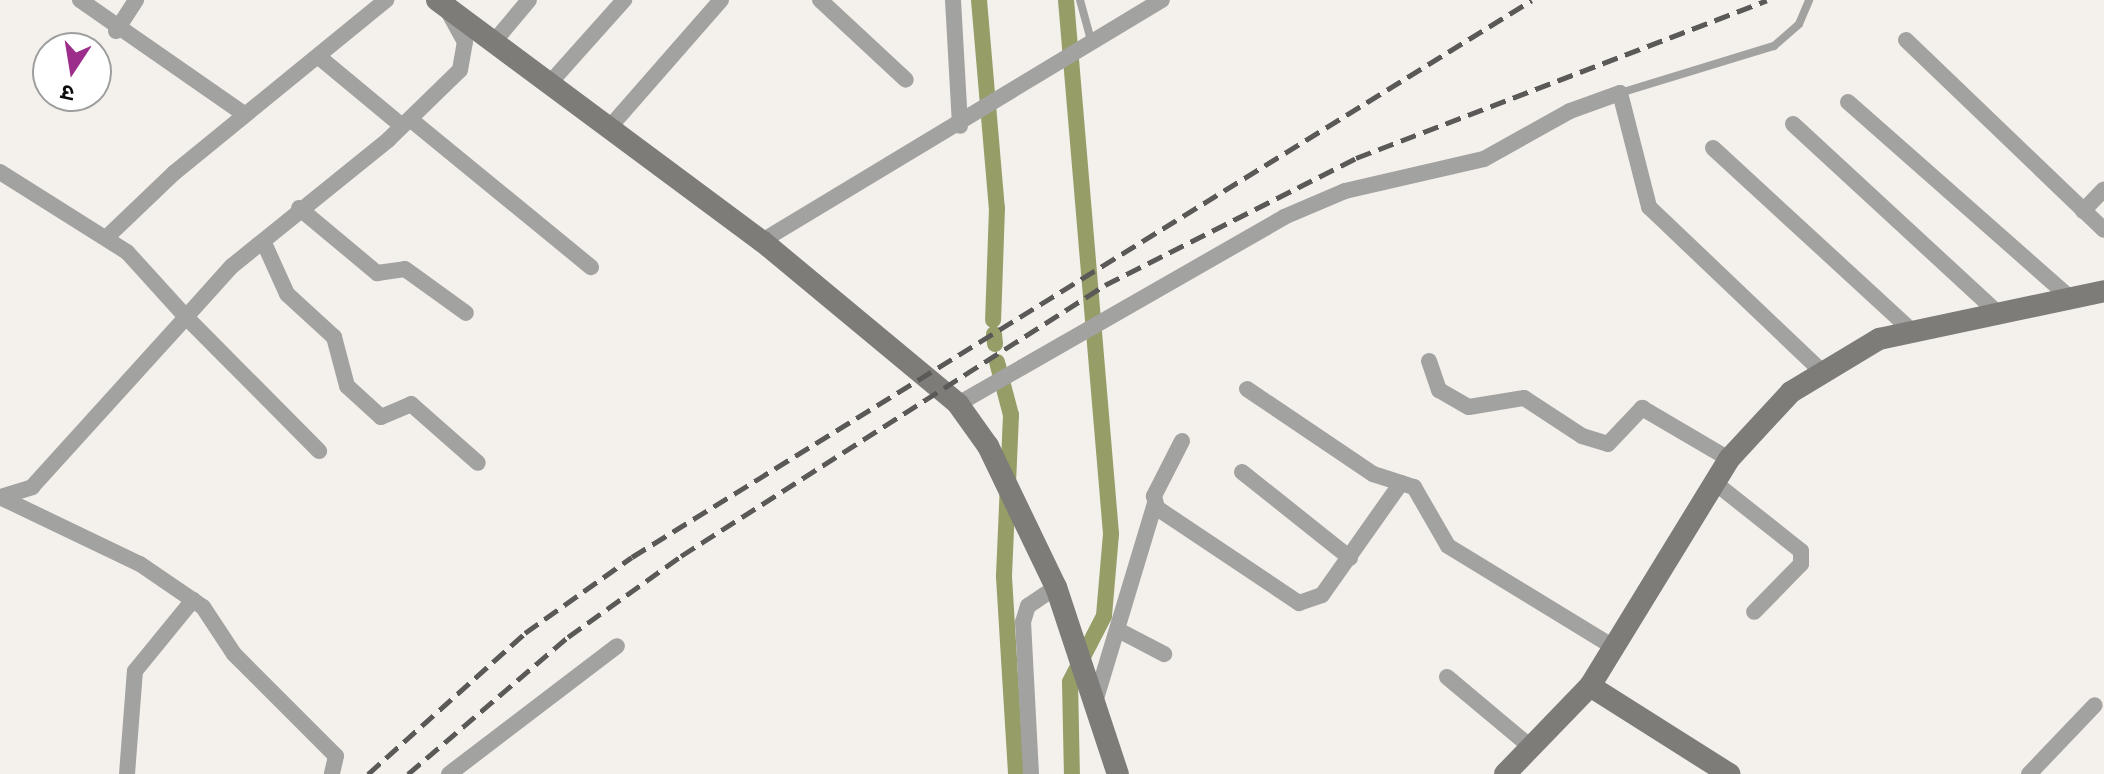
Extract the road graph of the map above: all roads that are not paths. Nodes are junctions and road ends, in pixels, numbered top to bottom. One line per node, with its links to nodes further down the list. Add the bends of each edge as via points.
1 (80, 0): 13 (street)
2 (136, 0): 13 (street)
3 (386, 0): 17 (street)
4 (529, 0): 15 (street)
5 (624, 0): 19 (street)
6 (721, 0): 26 (street)
7 (820, 0): 18 (street)
8 (953, 0): 24 (street)
9 (1080, 0): 16 (lane)
10 (1162, 0): 16 (street)
11 (1809, 0): 20 (lane, via 1799,24 1774,46)
12 (442, 4): 15 (street); 23 (street, via 465,42 460,70)
13 (116, 31): 22 (street, via 162,51 202,89)
14 (1906, 40): 31 (street)
15 (493, 43): 19 (street)
16 (1088, 47): 24 (street, via 1042,71)
17 (319, 57): 22 (street); 23 (street)
18 (906, 80)
19 (549, 84): 26 (street)
20 (1620, 93): 44 (street, via 1649,207); 46 (street, via 1570,111 1484,159 1345,191 1284,217 1108,312)
21 (1848, 102): 38 (street)
22 (244, 114): 33 (street)
23 (406, 122): 30 (street); 36 (street)
24 (965, 124): 34 (street)
25 (1793, 124): 39 (street)
26 (609, 128): 34 (street)
27 (1713, 148): 42 (street)
28 (0, 172): 33 (street)
29 (2104, 189): 31 (street)
30 (299, 208): 35 (street); 40 (street, via 377,273 405,269)
31 (2083, 211): 32 (street)
32 (2104, 230)
33 (107, 237): 41 (street)
34 (762, 241): 46 (street)
35 (264, 243): 41 (street); 50 (street, via 287,294 334,337 347,386 381,417 411,404)
36 (591, 267)
37 (2104, 291): 38 (street)
38 (2070, 298): 39 (street)
39 (1996, 311): 42 (street)
40 (466, 313)
41 (186, 317): 48 (street); 54 (street, via 32,487)
42 (1911, 330): 44 (street)
43 (1429, 361): 49 (street, via 1439,390 1469,407 1524,398 1582,436 1608,444 1642,408)
44 (1821, 371): 49 (street, via 1791,392)
45 (1247, 389): 53 (street, via 1373,474)
46 (958, 404): 57 (street, via 988,446)
47 (1182, 441): 55 (street)
48 (319, 451)
49 (1729, 459): 52 (street)
50 (478, 463)
51 (1242, 472): 56 (street)
52 (1714, 482): 59 (street, via 1801,551 1801,564); 62 (street)
53 (1401, 483): 56 (street); 62 (street, via 1423,495 1448,546)
54 (1, 498): 58 (street, via 66,534 125,556)
55 (1155, 503): 56 (street, via 1299,603 1313,603); 60 (street)
56 (1350, 558)
57 (1056, 587): 66 (street); 72 (street, via 1028,606 1023,622)
58 (193, 600): 69 (street, via 135,671); 70 (street, via 234,654 336,756)
59 (1754, 612)
60 (1120, 631): 63 (street); 66 (street)
61 (617, 646): 71 (street)
62 (1615, 648): 65 (street)
63 (1164, 654)
64 (1447, 677): 68 (street)
65 (1590, 686): 68 (street); 75 (street)
66 (1093, 695): 73 (street)
67 (2095, 705): 76 (street)
68 (1532, 748): 74 (street)
69 (127, 774)
70 (332, 774)
71 (449, 774)
72 (1031, 774)
73 (1118, 774)
74 (1505, 774)
75 (1729, 774)
76 (2029, 774)

